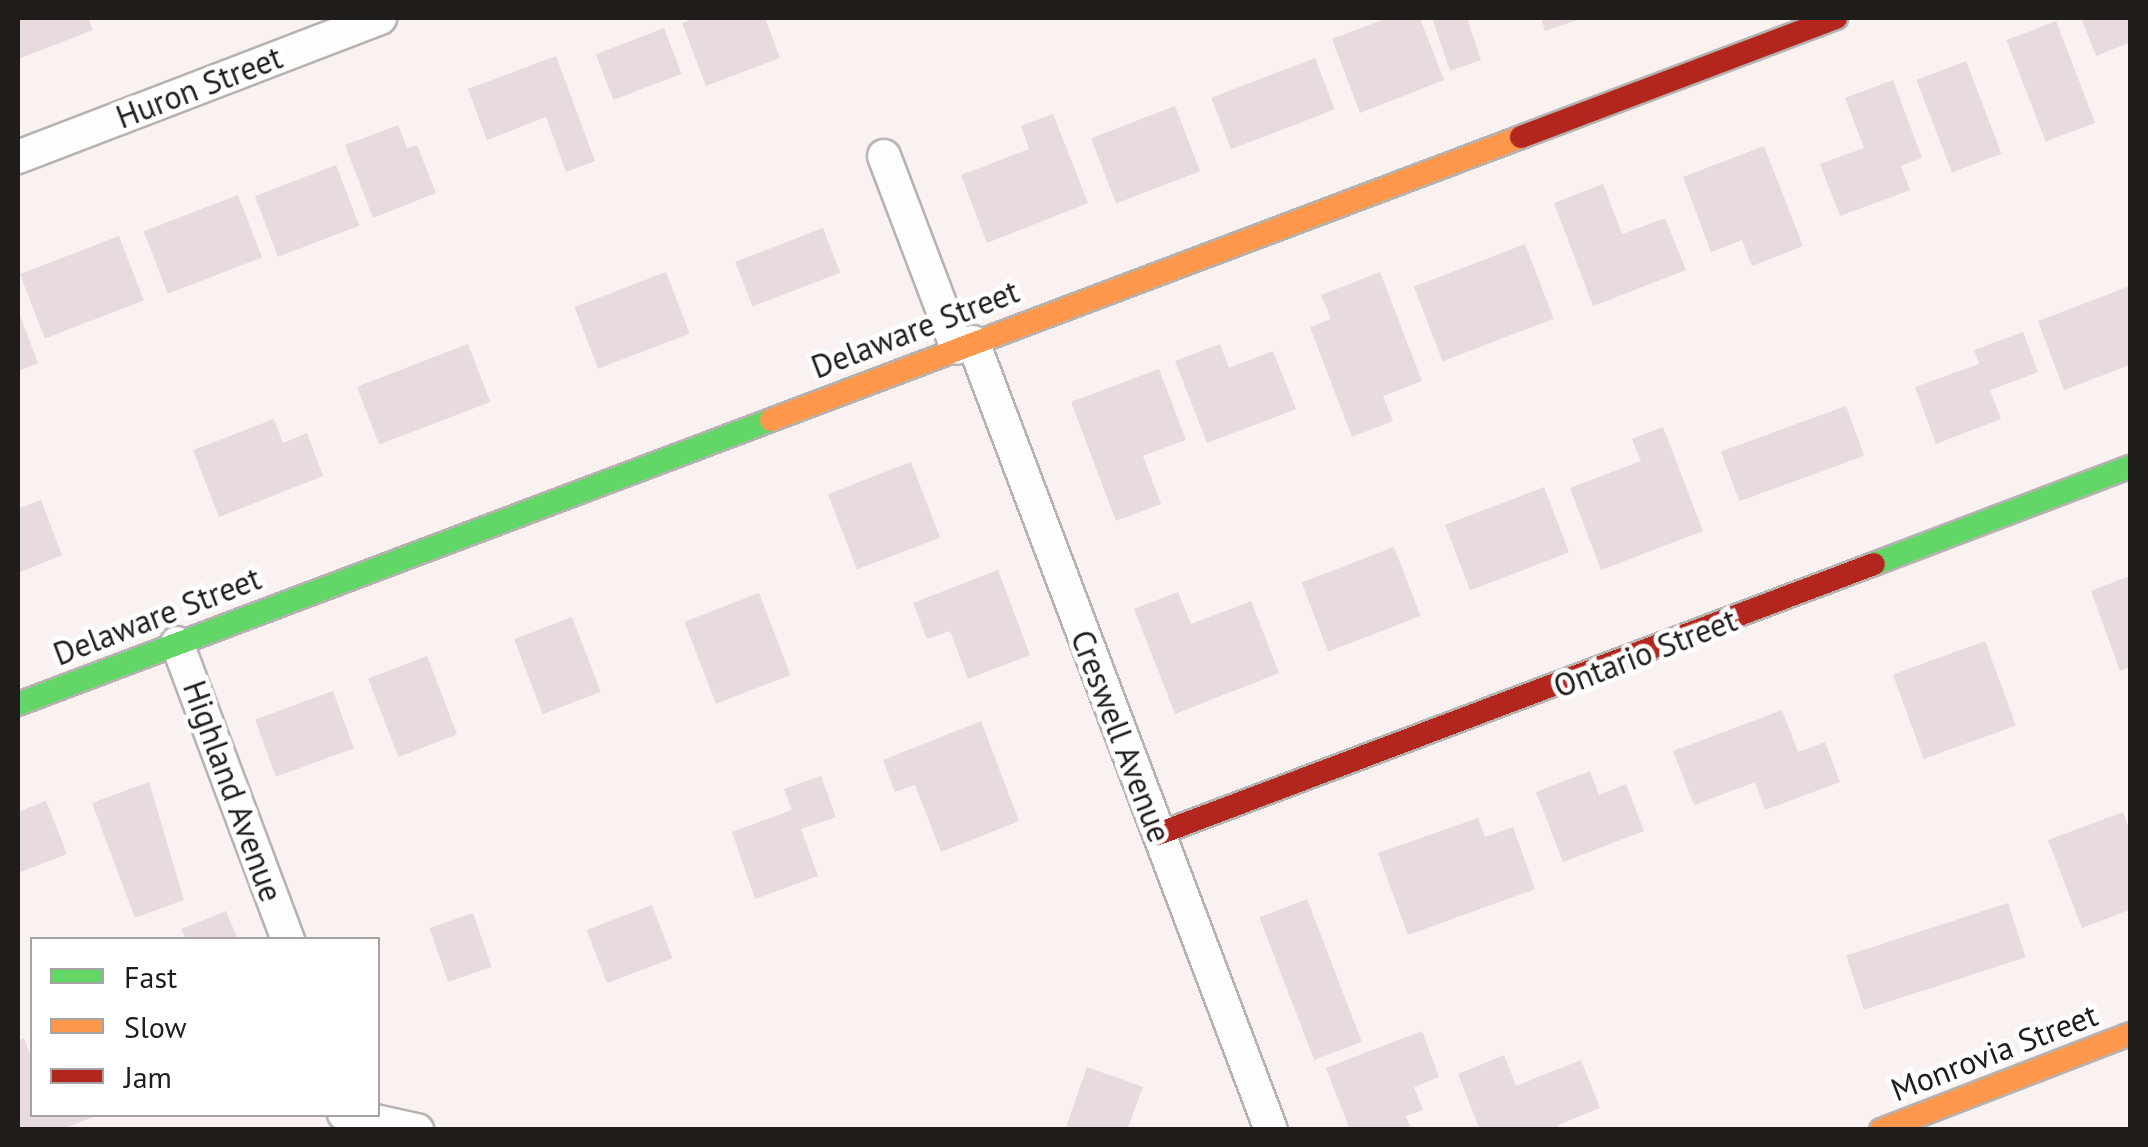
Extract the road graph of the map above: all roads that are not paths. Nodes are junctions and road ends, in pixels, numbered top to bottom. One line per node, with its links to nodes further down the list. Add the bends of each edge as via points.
1 (380, 18): 4 (street, Huron Street)
2 (1836, 18): 5 (street, Delaware Street)
3 (884, 156): 5 (street, Creswell Avenue)
4 (18, 157)
5 (965, 345): 7 (street, Delaware Street); 9 (street, Creswell Avenue)
6 (2130, 468): 9 (street, Ontario Street)
7 (177, 642): 8 (street, Delaware Street); 10 (street, Highland Avenue)
8 (18, 704)
9 (1158, 834): 14 (street, Creswell Avenue)
10 (287, 937)
11 (2130, 1034): 15 (street, Monrovia Street)
12 (358, 1117): 13 (street)
13 (417, 1130)
14 (1271, 1130)
15 (1882, 1130)

